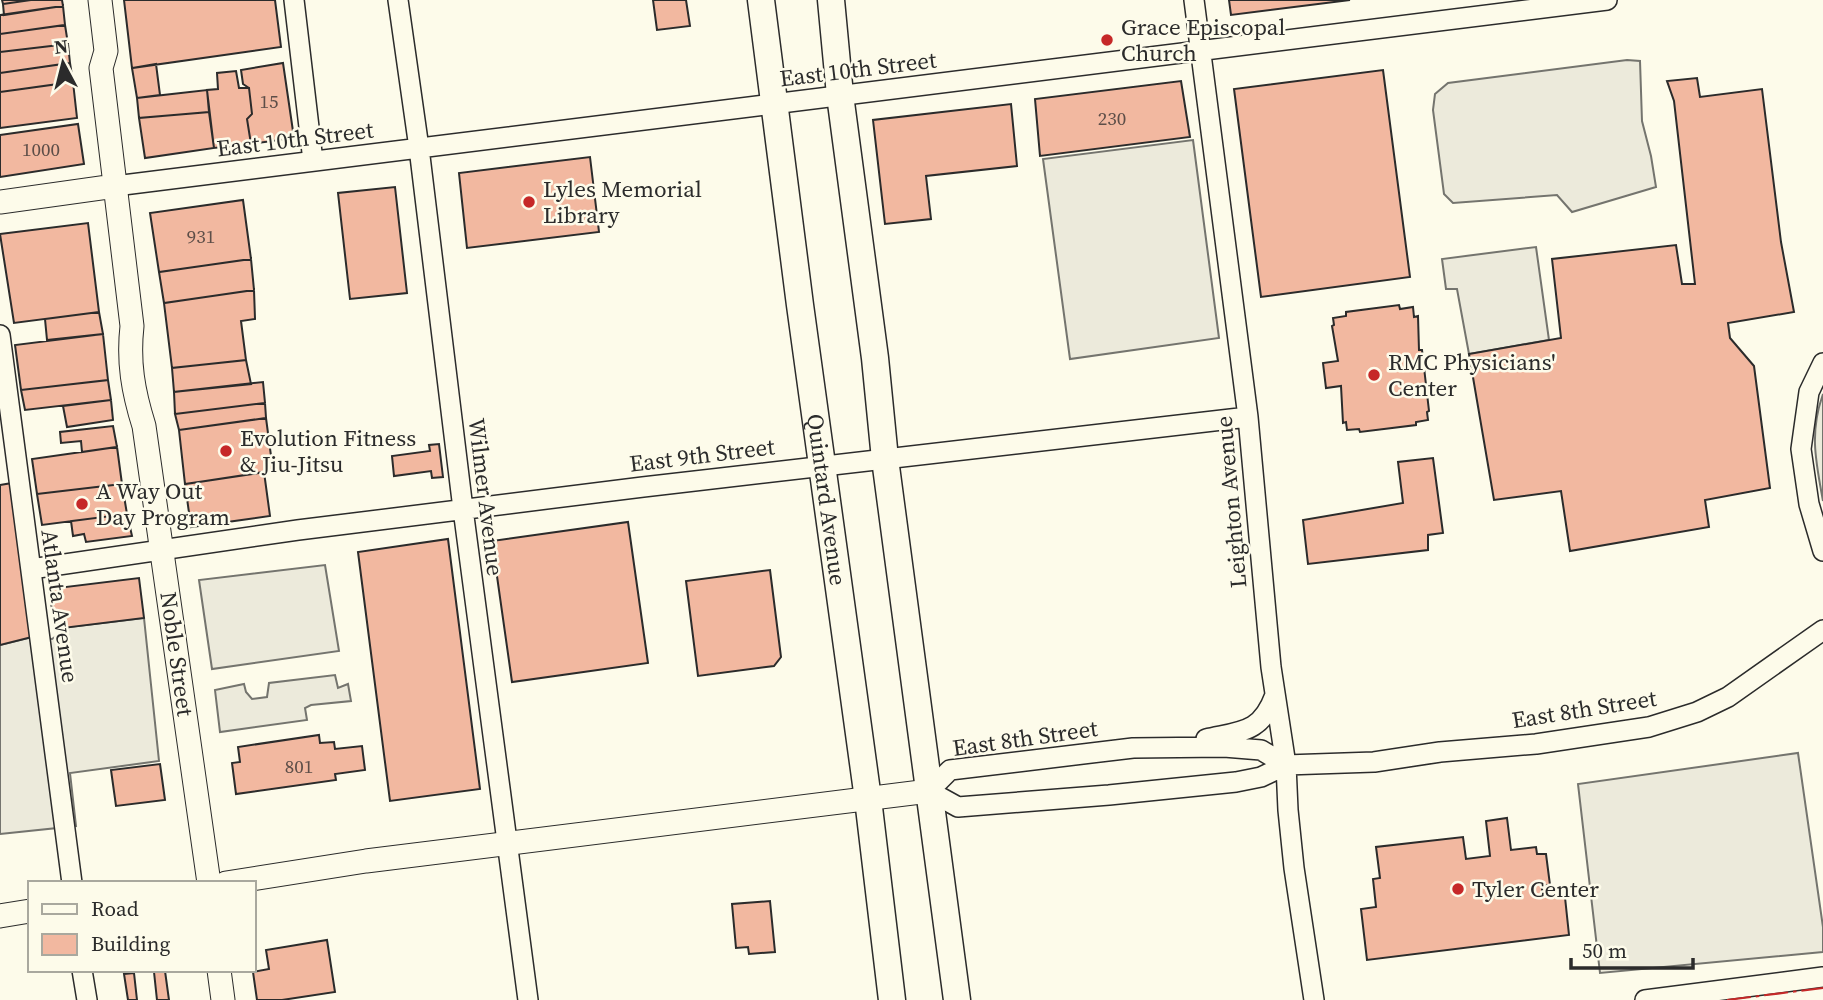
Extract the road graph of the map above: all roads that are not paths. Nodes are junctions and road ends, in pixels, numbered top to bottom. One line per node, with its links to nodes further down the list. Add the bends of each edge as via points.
1 (88, 0): 11 (main road, Noble Street, via 90,49)
2 (100, 0): 11 (main road, Noble Street, via 106,51)
3 (294, 0): 15 (street)
4 (398, 0): 14 (street, Wilmer Avenue)
5 (761, 0): 13 (highway, Quintard Avenue)
6 (831, 0): 12 (highway)
7 (1194, 0): 10 (street, Leighton Avenue)
8 (1607, 0): 9 (street, East 10th Street)
9 (1561, 3): 10 (street, East 10th Street)
10 (1201, 50): 12 (street, East 10th Street); 20 (street, Leighton Avenue)
11 (102, 68): 16 (main road, Noble Street)
12 (840, 95): 13 (street, East 10th Street); 21 (highway)
13 (774, 104): 14 (street, East 10th Street); 22 (highway, Quintard Avenue)
14 (419, 148): 15 (street, East 10th Street); 23 (street, Wilmer Avenue)
15 (313, 161): 16 (street, East 10th Street)
16 (114, 186): 17 (main road); 24 (main road, Noble Street, via 132,326 129,355)
17 (0, 202)
18 (0, 335): 26 (street, Atlanta Avenue)
19 (1823, 363): 25 (street, via 1809,392 1801,449 1808,504)
20 (1248, 417): 21 (street, East 9th Street); 28 (street, Leighton Avenue)
21 (885, 459): 22 (street, East 9th Street); 31 (highway)
22 (823, 466): 23 (street, East 9th Street); 32 (highway, Quintard Avenue)
23 (463, 509): 24 (street, East 9th Street); 33 (street, Wilmer Avenue)
24 (162, 551): 26 (street, East 9th Street); 35 (main road, Noble Street)
25 (1823, 551)
26 (31, 569): 34 (street, Atlanta Avenue)
27 (1823, 630): 30 (street, East 8th Street, via 1727,698 1649,727 1374,762)
28 (1276, 694): 29 (street, via 1268,714 1252,727); 30 (street, Leighton Avenue)
29 (1167, 748): 30 (street, East 8th Street, via 1261,750); 31 (street, East 8th Street, via 950,769)
30 (1286, 765): 31 (street, East 8th Street, via 1236,782 958,807); 48 (street, Leighton Avenue, via 1294,868)
31 (929, 791): 32 (main road); 47 (highway)
32 (868, 799): 33 (main road); 46 (highway, Quintard Avenue)
33 (507, 844): 36 (main road); 45 (street, Wilmer Avenue)
34 (72, 881)
35 (209, 881)
36 (239, 881)
37 (28, 911): 38 (main road)
38 (0, 916)
39 (82, 972): 43 (street)
40 (219, 972): 44 (main road)
41 (1823, 977): 42 (street)
42 (1684, 998): 49 (street)
43 (87, 1000)
44 (223, 1000)
45 (528, 1000)
46 (892, 1000)
47 (957, 1000)
48 (1314, 1000)
49 (1646, 1000)

